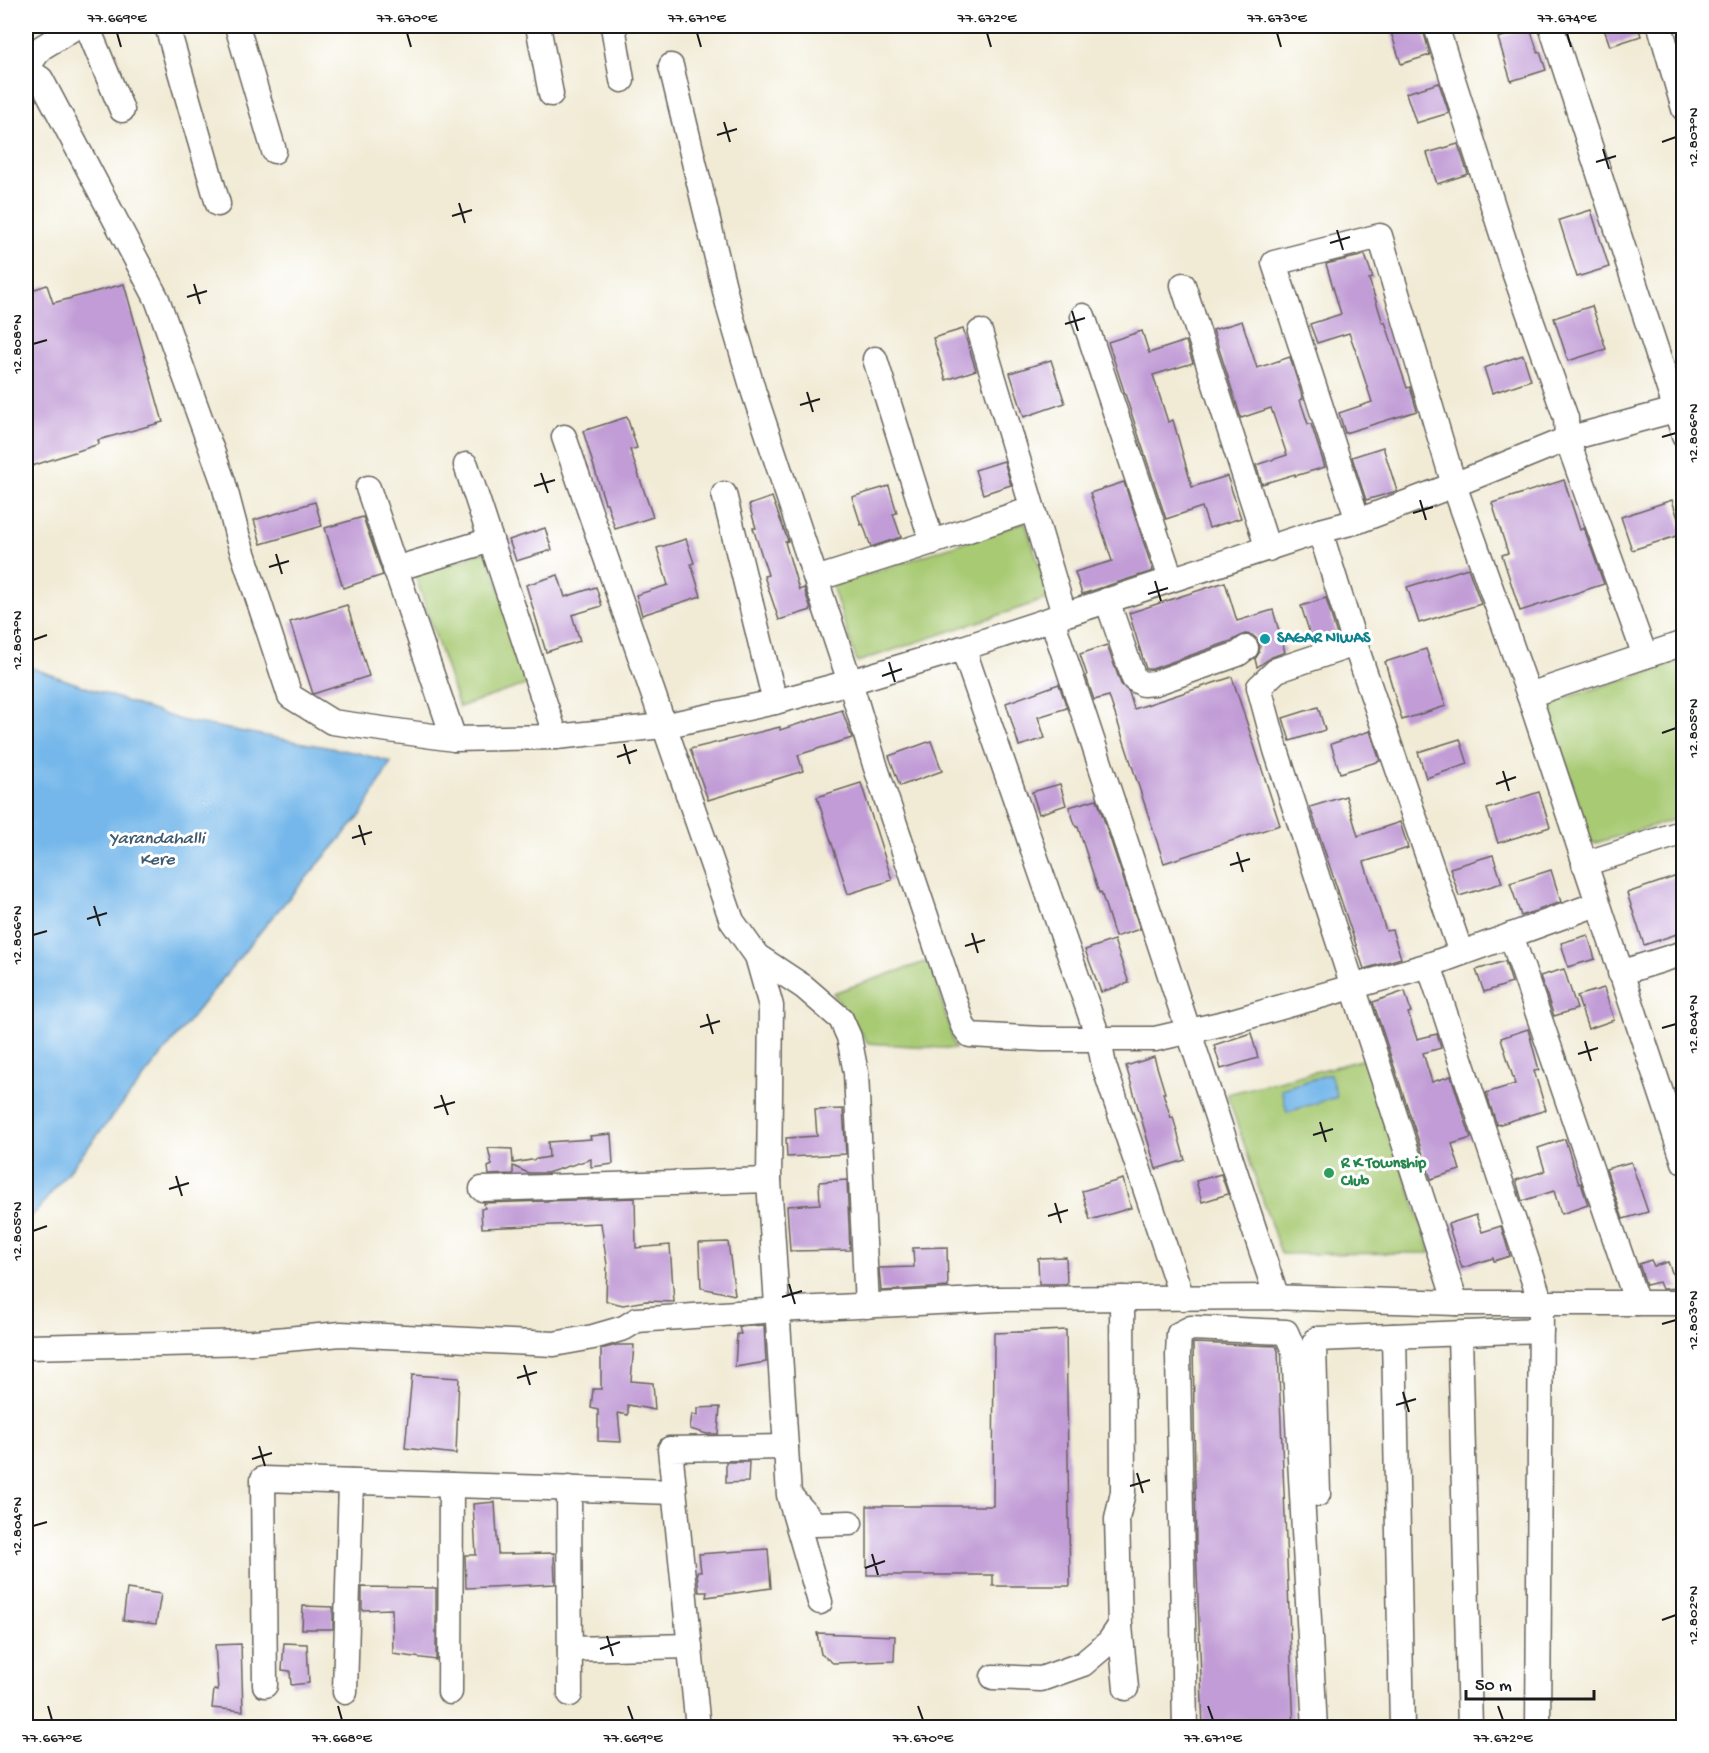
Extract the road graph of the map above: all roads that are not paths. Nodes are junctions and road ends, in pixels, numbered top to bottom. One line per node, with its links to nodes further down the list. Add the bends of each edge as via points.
1 (77, 26): 11 (street, via 41,48)
2 (87, 26): 15 (street)
3 (167, 26): 17 (street)
4 (237, 26): 16 (street)
5 (538, 26): 13 (street)
6 (614, 26): 12 (street)
7 (1436, 26): 25 (street, via 1514,272 1566,418)
8 (1551, 26): 22 (street)
9 (1660, 26): 14 (street)
10 (671, 66): 37 (street, via 730,312)
11 (26, 68): 51 (street, via 41,79 156,299 223,481 291,696 332,722)
12 (622, 80)
13 (551, 94)
14 (1683, 109)
15 (122, 110)
16 (274, 151)
17 (218, 204)
18 (1183, 285): 35 (street)
19 (1083, 316): 38 (street)
20 (980, 332): 30 (street)
21 (875, 359): 34 (street)
22 (1675, 410): 23 (street); 25 (street)
23 (1683, 435)
24 (564, 437): 49 (street)
25 (1568, 439): 27 (street); 45 (street)
26 (466, 465): 33 (street)
27 (1454, 485): 31 (street); 31 (street, via 1380,236 1274,263); 47 (street)
28 (368, 488): 36 (street)
29 (724, 495): 48 (street)
30 (1032, 508): 34 (street); 40 (street)
31 (1358, 521): 32 (street)
32 (1320, 531): 35 (street); 42 (street)
33 (491, 540): 36 (street); 50 (street)
34 (932, 542): 37 (street)
35 (1268, 549): 38 (street)
36 (395, 569): 51 (street)
37 (816, 579): 46 (street)
38 (1171, 579): 39 (street)
39 (1107, 600): 40 (street); 44 (street, via 1134,679 1143,684 1214,663)
40 (1058, 617): 43 (street); 62 (street)
41 (1683, 643): 45 (street)
42 (1355, 644): 56 (street); 61 (street, via 1277,670 1259,687)
43 (963, 648): 46 (street); 63 (street)
44 (1246, 648)
45 (1645, 656): 47 (street)
46 (850, 682): 48 (street); 63 (street, via 963,1026 970,1035)
47 (1529, 695): 53 (street)
48 (775, 702): 49 (street)
49 (663, 726): 50 (street); 58 (street, via 732,921)
50 (556, 737): 51 (street)
51 (454, 739)
52 (1683, 832): 53 (street)
53 (1584, 864): 54 (street)
54 (1597, 904): 55 (street); 60 (street)
55 (1511, 935): 56 (street); 74 (street)
56 (1461, 952): 59 (street)
57 (1683, 953): 60 (street)
58 (757, 957): 65 (street, via 771,1006); 76 (street, via 804,987 841,1018 849,1037 856,1073)
59 (1430, 965): 61 (street); 73 (street)
60 (1620, 973): 64 (street)
61 (1354, 986): 62 (street); 72 (street)
62 (1189, 1031): 63 (street, via 1155,1039); 70 (street)
63 (1099, 1040): 67 (street, via 1104,1066)
64 (1683, 1162)
65 (769, 1180): 66 (street); 77 (street)
66 (482, 1189)
67 (1182, 1298): 68 (street); 71 (street)
68 (1208, 1298): 69 (street); 78 (street)
69 (1245, 1298): 70 (street); 79 (street)
70 (1277, 1298): 72 (street)
71 (1122, 1299): 76 (street, via 998,1299); 92 (street, via 1123,1492 1117,1519)
72 (1456, 1303): 73 (street)
73 (1541, 1303): 74 (street); 80 (street)
74 (1637, 1303): 75 (street)
75 (1683, 1303)
76 (867, 1306): 77 (street)
77 (777, 1310): 83 (street, via 637,1320 593,1337 554,1344 340,1334 254,1342); 84 (street)
78 (1211, 1328): 79 (street); 102 (street, via 1191,1328 1179,1334)
79 (1249, 1330): 103 (street, via 1286,1332 1294,1352)
80 (1541, 1330): 81 (street); 107 (street)
81 (1460, 1334): 82 (street); 106 (street)
82 (1394, 1336): 104 (street, via 1315,1341); 105 (street)
83 (26, 1347)
84 (786, 1447): 88 (street, via 670,1449); 89 (street)
85 (351, 1482): 86 (street); 96 (street, via 263,1479); 98 (street)
86 (451, 1485): 87 (street); 99 (street)
87 (569, 1488): 88 (street); 94 (street)
88 (674, 1492): 93 (street)
89 (789, 1495): 90 (street, via 815,1524); 91 (street)
90 (850, 1522)
91 (820, 1602)
92 (1120, 1626): 95 (street, via 1109,1642 1083,1664 1041,1679); 97 (street)
93 (690, 1646): 94 (street); 101 (street)
94 (570, 1649): 100 (street)
95 (993, 1677)
96 (265, 1686)
97 (1126, 1688)
98 (345, 1692)
99 (450, 1692)
100 (570, 1694)
101 (698, 1728)
102 (1185, 1728)
103 (1315, 1728)
104 (1325, 1728)
105 (1402, 1728)
106 (1470, 1728)
107 (1538, 1728)

